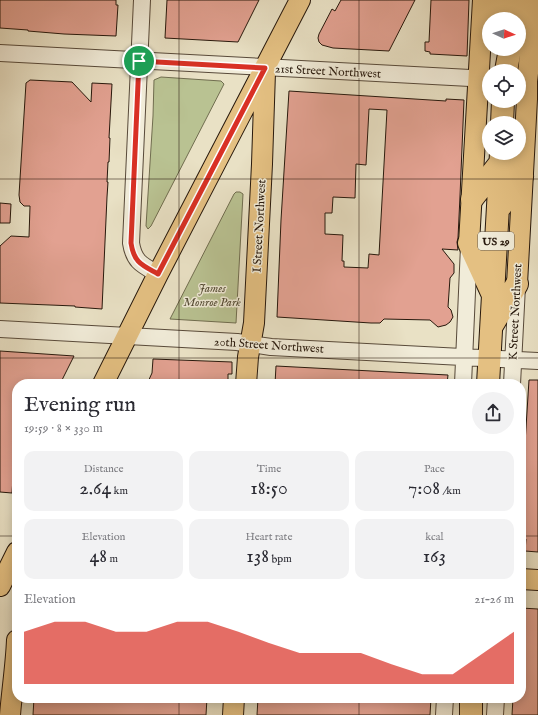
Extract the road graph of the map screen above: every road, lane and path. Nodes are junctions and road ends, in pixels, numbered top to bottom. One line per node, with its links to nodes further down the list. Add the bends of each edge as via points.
1 (142, 0): 10 (street)
2 (300, 0): 12 (main road)
3 (483, 0): 11 (main road)
4 (502, 0): 7 (highway)
5 (517, 0): 8 (highway)
6 (532, 0): 14 (main road, K Street Northwest)
7 (501, 12)
8 (516, 12)
9 (0, 53): 10 (street, 21st Street Northwest)
10 (139, 61): 12 (street, 21st Street Northwest); 23 (street, via 131,243 137,260)
11 (484, 64)
12 (265, 68): 13 (street, 21st Street Northwest); 23 (main road); 29 (main road, I Street Northwest, via 254,323)
13 (482, 79)
14 (528, 81): 19 (main road, K Street Northwest)
15 (482, 99): 20 (main road)
16 (501, 160): 20 (highway)
17 (504, 160): 21 (highway, K Street Northwest / US 29)
18 (508, 160): 19 (highway)
19 (522, 176): 21 (highway); 24 (main road, K Street Northwest)
20 (472, 199): 22 (main road)
21 (498, 210): 25 (highway, K Street Northwest / US 29)
22 (469, 243): 25 (highway); 30 (street)
23 (158, 274): 28 (main road)
24 (517, 284): 26 (highway); 32 (street, K Street Northwest)
25 (493, 295): 26 (highway, K Street Northwest / US 29)
26 (491, 327): 31 (highway, K Street Northwest / US 29)
27 (0, 329): 28 (street, 20th Street Northwest)
28 (127, 336): 29 (street, 20th Street Northwest); 34 (main road)
29 (250, 344): 30 (street, 20th Street Northwest); 35 (main road, I Street Northwest)
30 (464, 357): 31 (street, 20th Street Northwest); 36 (street)
31 (490, 358): 32 (street, 20th Street Northwest); 37 (highway, K Street Northwest / US 29)
32 (513, 359): 33 (street, 20th Street Northwest); 38 (street, K Street Northwest)
33 (538, 361)
34 (106, 379)
35 (246, 379)
36 (462, 379)
37 (488, 379)
38 (512, 379)
39 (0, 551): 40 (main road)
40 (12, 552)
41 (12, 562): 44 (main road)
42 (526, 579): 43 (main road)
43 (538, 580)
44 (0, 586)
45 (12, 688): 50 (main road)
46 (234, 703): 51 (main road)
47 (445, 703): 52 (street)
48 (471, 703): 53 (highway)
49 (496, 703): 54 (street)
50 (10, 715)
51 (234, 715)
52 (444, 715)
53 (471, 715)
54 (495, 715)

